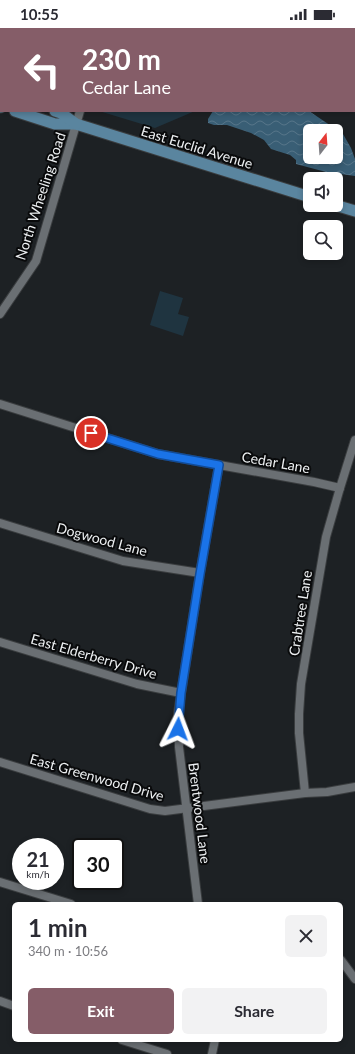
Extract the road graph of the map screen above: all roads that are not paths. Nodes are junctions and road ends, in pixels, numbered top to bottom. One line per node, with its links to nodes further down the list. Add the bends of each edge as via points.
1 (18, 112): 4 (main road, East Euclid Avenue, via 55,124)
2 (58, 112): 4 (main road, East Euclid Avenue)
3 (80, 112): 4 (street, North Wheeling Road)
4 (76, 124): 5 (main road, East Euclid Avenue); 8 (street, North Wheeling Road, via 36,261)
5 (303, 195)
6 (343, 208): 7 (main road)
7 (355, 211)
8 (0, 314)
9 (0, 404): 11 (street, Cedar Lane, via 158,454)
10 (355, 440): 12 (street, Crabtree Lane)
11 (219, 465): 12 (street, Cedar Lane); 14 (street, Brentwood Lane)
12 (340, 488): 19 (street, Crabtree Lane, via 325,542 300,693 299,733)
13 (0, 523): 14 (street, Dogwood Lane, via 123,561)
14 (200, 574): 16 (street, Brentwood Lane)
15 (0, 642): 16 (street, East Elderberry Drive, via 137,684)
16 (181, 693): 20 (street, Brentwood Lane, via 178,729)
17 (0, 762): 20 (street, East Greenwood Drive, via 150,809)
18 (355, 787): 19 (street, East Greenwood Drive)
19 (305, 793): 20 (street, East Greenwood Drive)
20 (187, 809): 23 (street, Brentwood Lane)
21 (0, 882): 22 (street)
22 (65, 902)
23 (198, 902)
24 (343, 963): 25 (street)
25 (355, 979)
26 (0, 1002): 27 (street)
27 (12, 1005)
28 (128, 1042): 30 (street)
29 (215, 1042): 31 (street)
30 (167, 1054)
31 (212, 1054)

